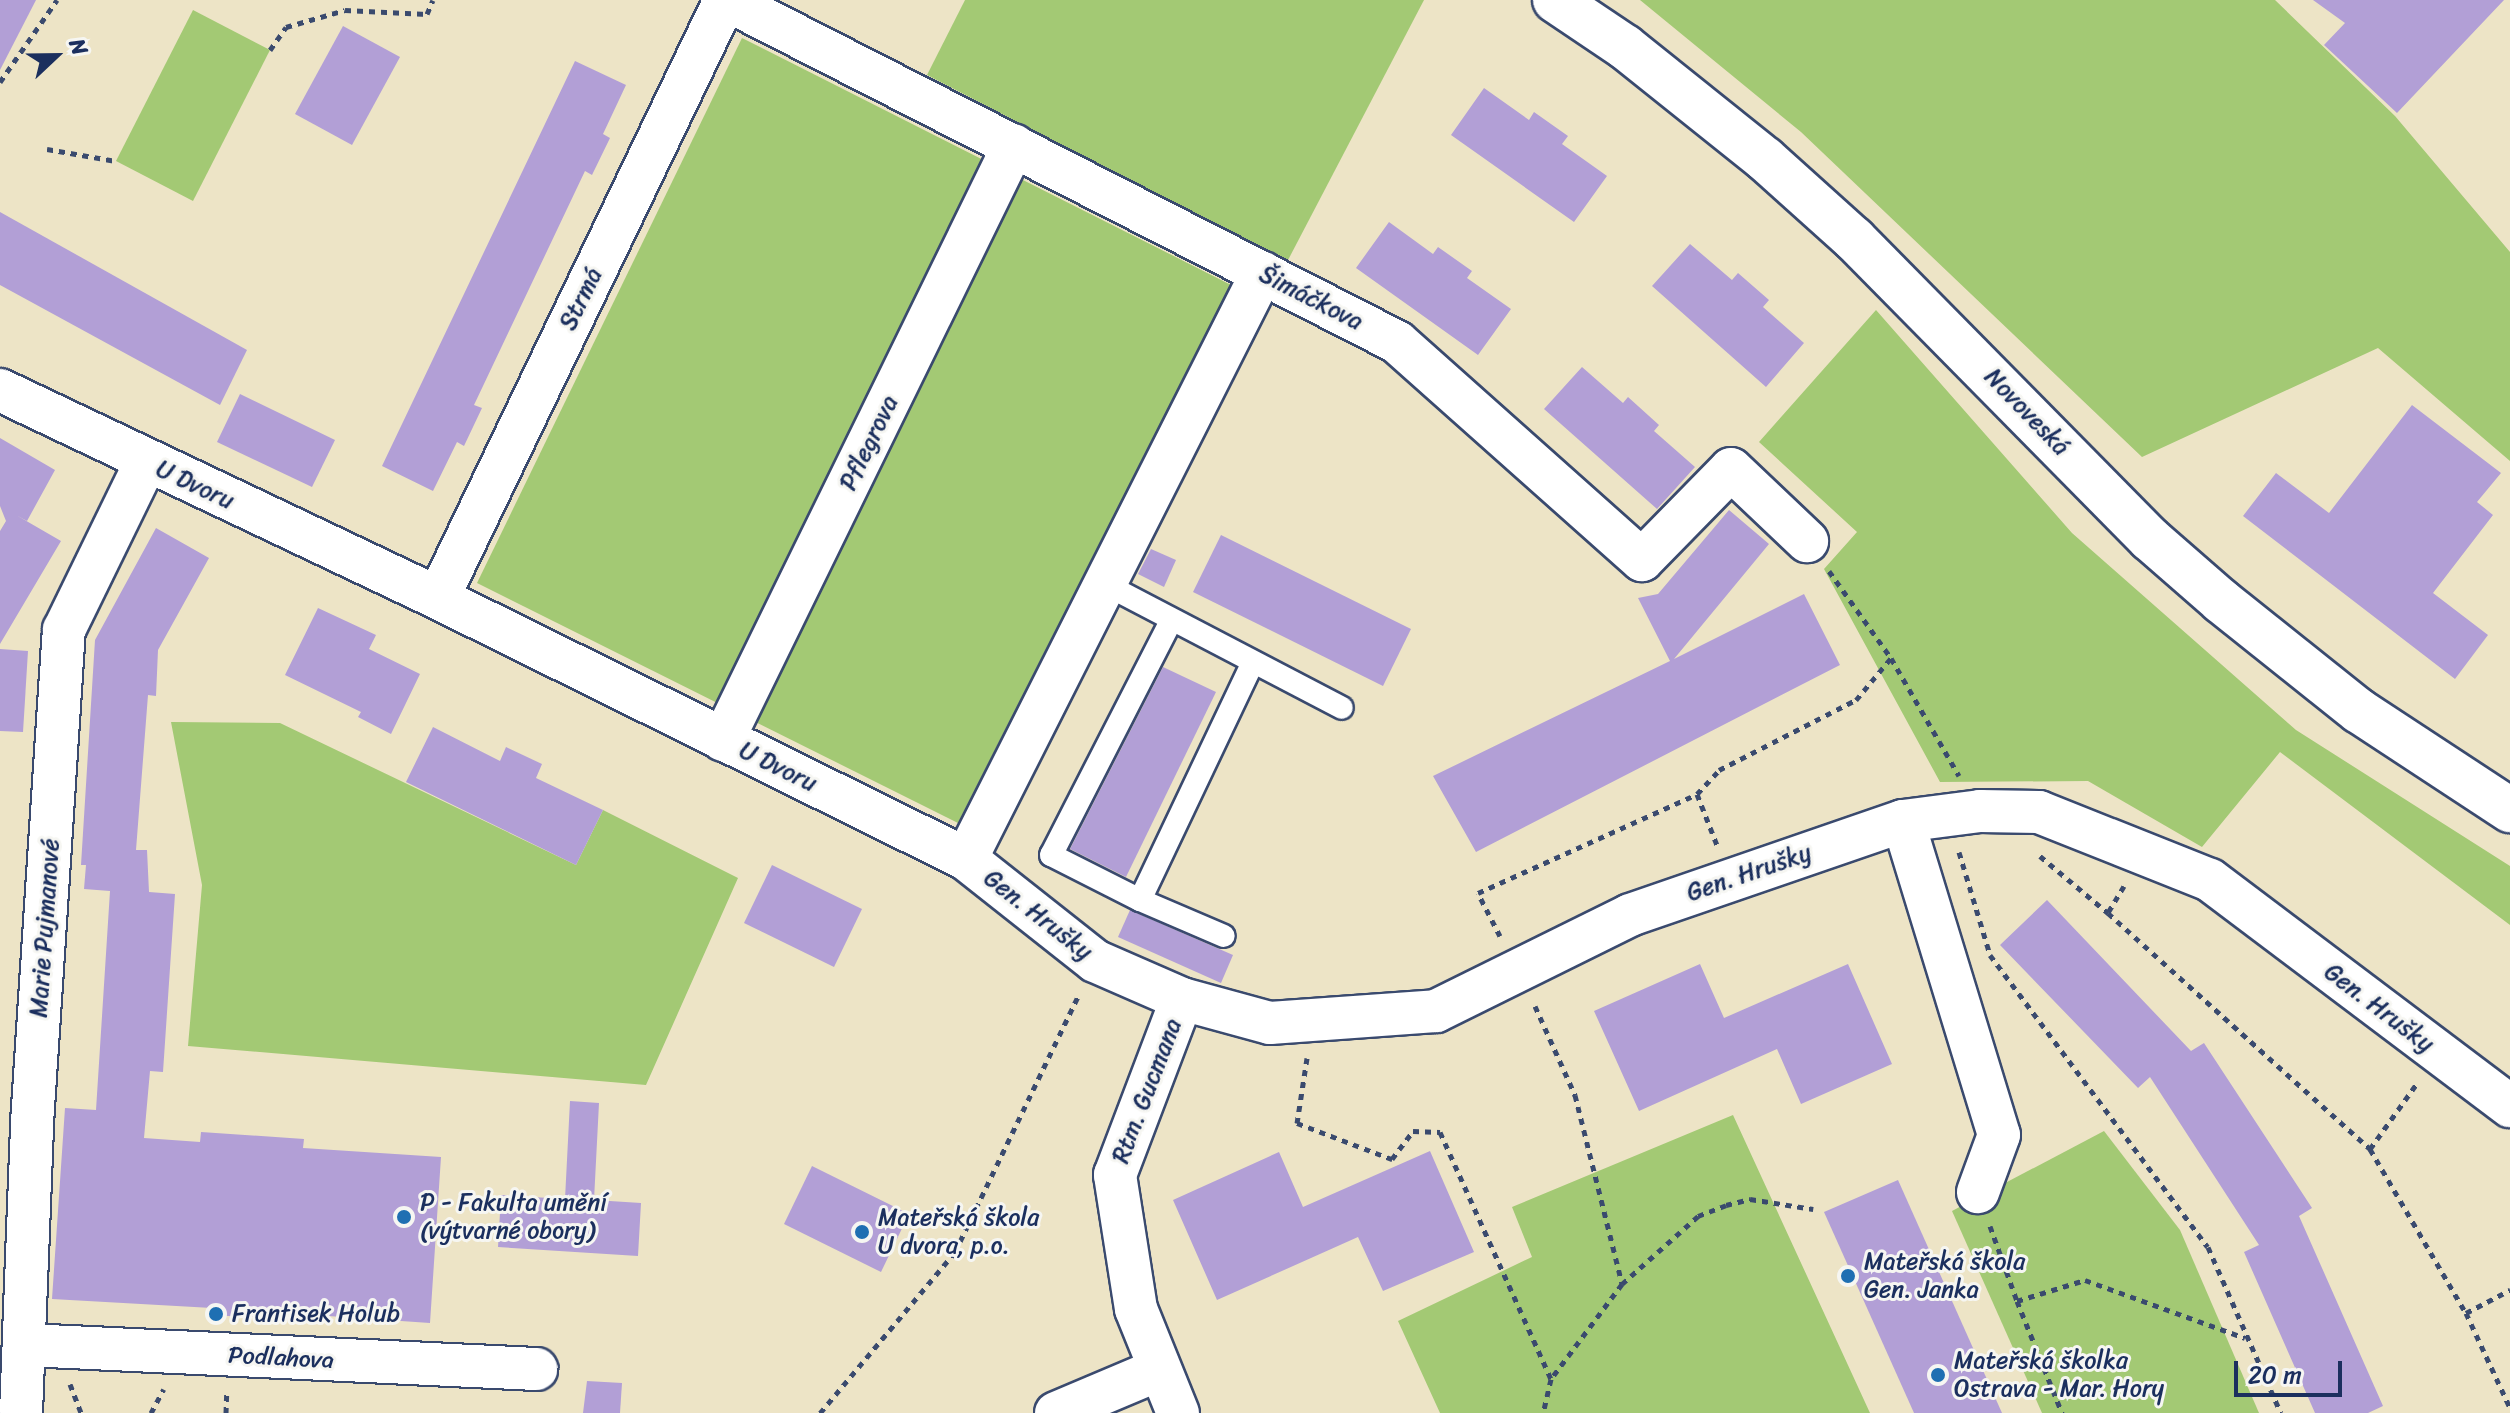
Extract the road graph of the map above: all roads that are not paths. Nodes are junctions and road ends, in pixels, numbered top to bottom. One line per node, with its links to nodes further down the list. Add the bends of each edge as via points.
1 (726, 0): 3 (street, Šimáčkova); 9 (street, Strmá)
2 (1555, 0): 14 (street, Novoveská, via 1636,56 1843,229 2150,539 2221,601 2359,711)
3 (1014, 145): 4 (street, Šimáčkova); 13 (street, Pflegrova)
4 (1262, 273): 7 (street, Šimáčkova, via 1397,342 1642,560 1731,469); 8 (street)
5 (0, 390): 6 (street, U Dvoru)
6 (146, 462): 9 (street, U Dvoru); 21 (street, Marie Pujmanové, via 64,630)
7 (1807, 541)
8 (1105, 584): 10 (lane); 16 (street)
9 (438, 598): 13 (street, U Dvoru)
10 (1171, 621): 11 (lane); 17 (lane, via 1051,855)
11 (1253, 662): 12 (lane); 17 (lane)
12 (1342, 708)
13 (723, 740): 16 (street, U Dvoru)
14 (2510, 810)
15 (1903, 821): 19 (street, Gen. Hrušky, via 1630,915 1436,1011 1270,1023); 20 (street, Gen. Hrušky, via 1980,811 2039,812 2210,880); 22 (street, via 1999,1135)
16 (966, 859): 19 (street, Gen. Hrušky, via 1095,961)
17 (1140, 900): 18 (lane)
18 (1224, 936)
19 (1182, 999): 25 (street, Rtm. Gucmana, via 1115,1175 1136,1309)
20 (2510, 1106)
21 (16, 1122): 23 (street, Marie Pujmanové)
22 (1978, 1192)
23 (27, 1345): 24 (street, Podlahova); 26 (street, Marie Pujmanové)
24 (536, 1369)
25 (1158, 1370): 27 (street); 28 (street, Rtm. Gucmana)
26 (21, 1413)
27 (1056, 1413)
28 (1178, 1413)

